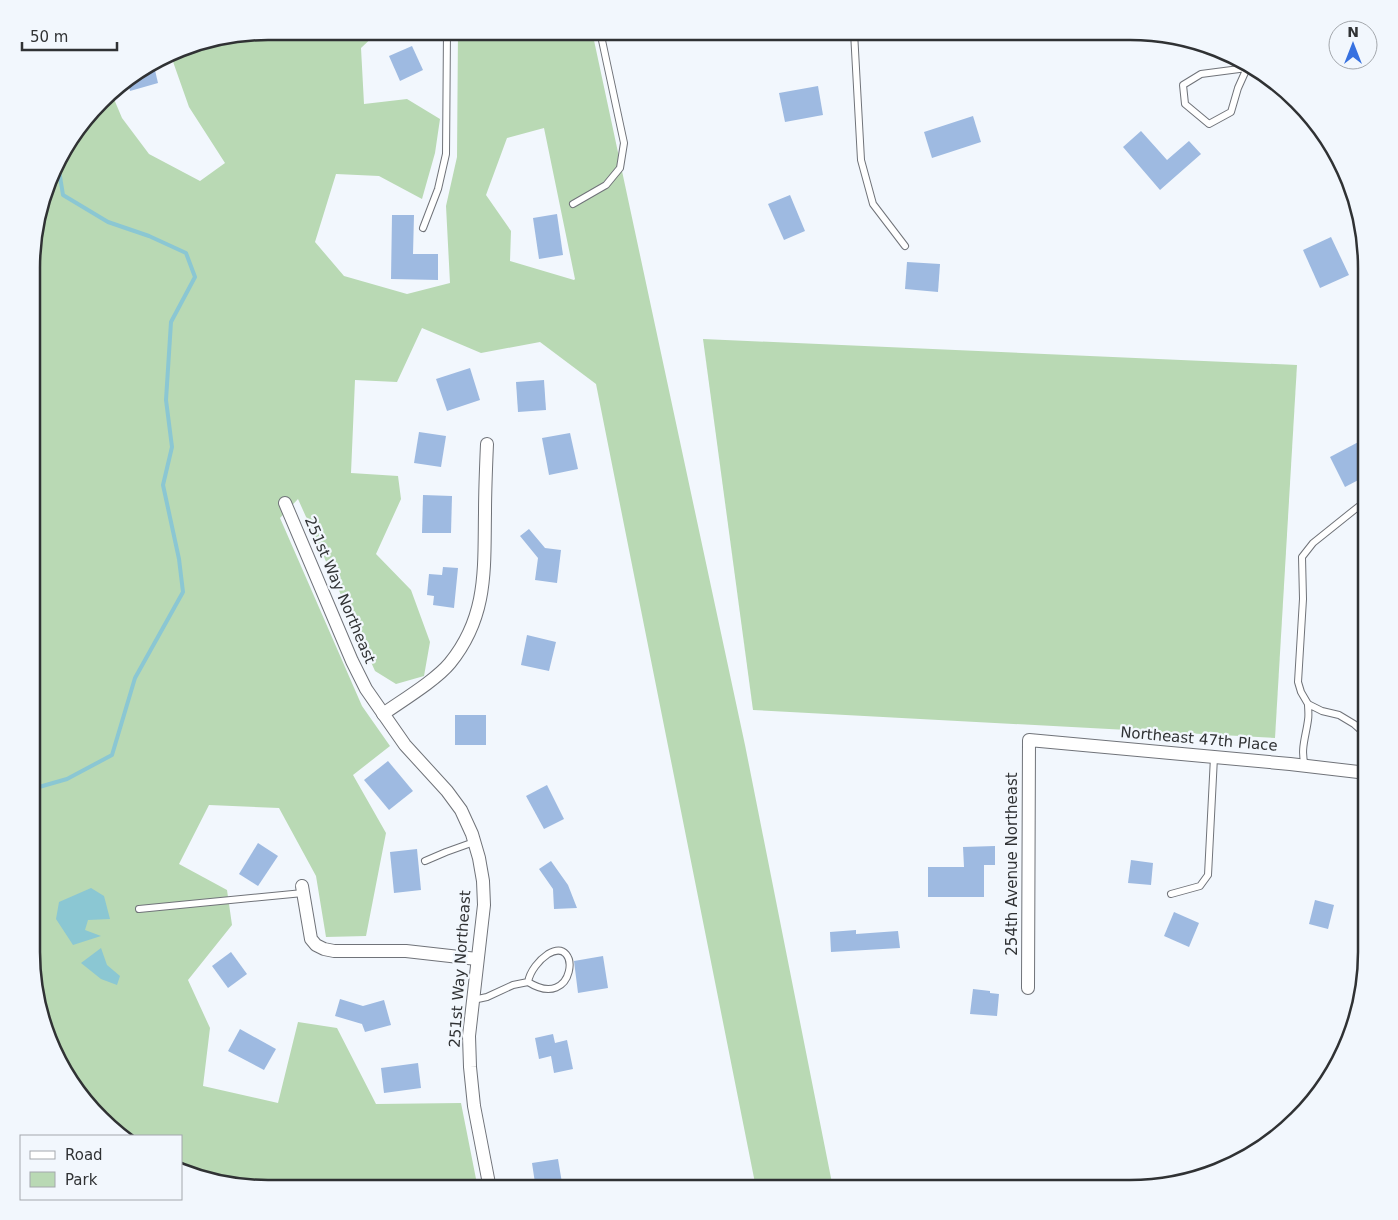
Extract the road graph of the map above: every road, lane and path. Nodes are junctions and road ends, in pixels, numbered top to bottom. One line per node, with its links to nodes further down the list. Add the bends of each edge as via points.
1 (448, 40): 7 (lane, via 446,154 438,189)
2 (602, 40): 6 (lane, via 624,143 620,168 606,186)
3 (854, 40): 8 (lane, via 861,160 873,204)
4 (1239, 68): 5 (lane, via 1201,74 1183,85 1186,104 1209,124 1231,112)
5 (1246, 72)
6 (573, 204)
7 (423, 228)
8 (905, 246)
9 (487, 444): 13 (street, via 483,585 478,611 466,641 450,664)
10 (286, 503): 13 (street, 251st Way Northeast, via 356,668)
11 (1358, 507): 12 (lane, via 1313,543 1302,557 1298,682)
12 (1308, 704): 14 (lane, via 1339,715); 17 (lane, via 1303,747)
13 (383, 714): 19 (street, 251st Way Northeast, via 461,810)
14 (1358, 728)
15 (1029, 740): 16 (street, Northeast 47th Place); 26 (street, 254th Avenue Northeast)
16 (1214, 757): 17 (street, Northeast 47th Place); 22 (lane, via 1208,875 1200,886)
17 (1305, 765): 18 (street, Northeast 47th Place)
18 (1358, 772)
19 (474, 842): 20 (lane); 24 (street, 251st Way Northeast, via 483,881 484,905)
20 (425, 861)
21 (302, 890): 23 (lane); 24 (street, via 311,939 324,949 406,951)
22 (1171, 894)
23 (138, 908)
24 (477, 959): 27 (street, 251st Way Northeast)
25 (528, 982): 25 (lane, via 537,988 550,989 562,984 570,961 566,954 560,951 545,956); 27 (lane)
26 (1028, 988)
27 (473, 1000): 28 (street, 251st Way Northeast, via 470,1067)
28 (488, 1180)

